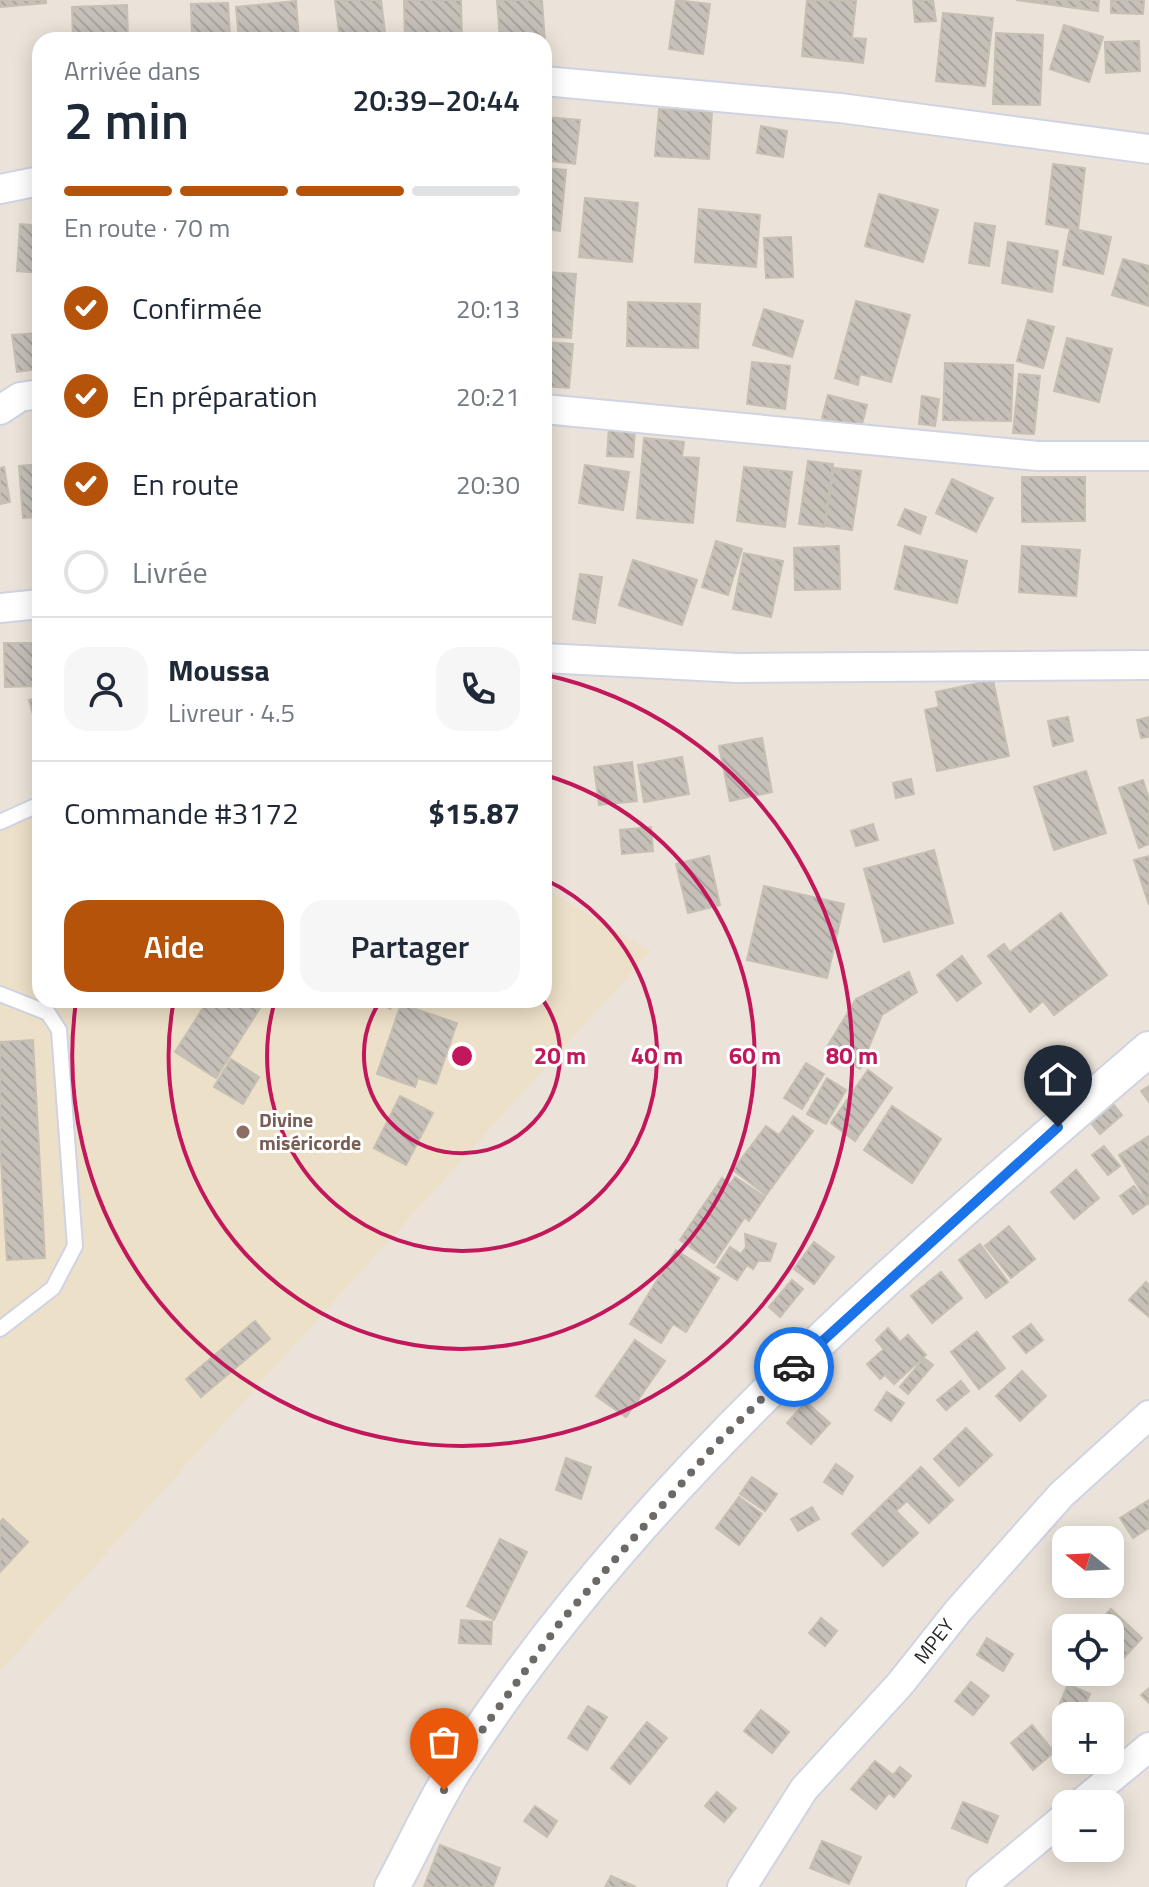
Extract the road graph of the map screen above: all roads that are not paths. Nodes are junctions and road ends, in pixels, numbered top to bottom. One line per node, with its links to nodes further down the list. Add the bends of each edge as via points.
1 (552, 82): 2 (street, via 840,108)
2 (1149, 149)
3 (32, 183): 4 (street)
4 (0, 189)
5 (32, 395): 6 (street)
6 (0, 410)
7 (552, 410): 8 (street, via 1038,456)
8 (1149, 456)
9 (32, 605): 10 (street)
10 (0, 608)
11 (552, 658): 12 (street, via 738,668)
12 (1149, 665)
13 (32, 808): 14 (lane)
14 (0, 822)
15 (0, 994): 16 (lane)
16 (32, 1007)
17 (35, 1008): 19 (lane, via 48,1013 59,1030 75,1246 53,1288)
18 (1149, 1049): 24 (street, via 829,1333 717,1443 562,1620 457,1765)
19 (0, 1329)
20 (1149, 1415): 25 (street, MPEY, via 1061,1495 804,1789)
21 (1149, 1747): 22 (street)
22 (1097, 1790)
23 (1052, 1828): 26 (street)
24 (392, 1887)
25 (742, 1887)
26 (981, 1887)

